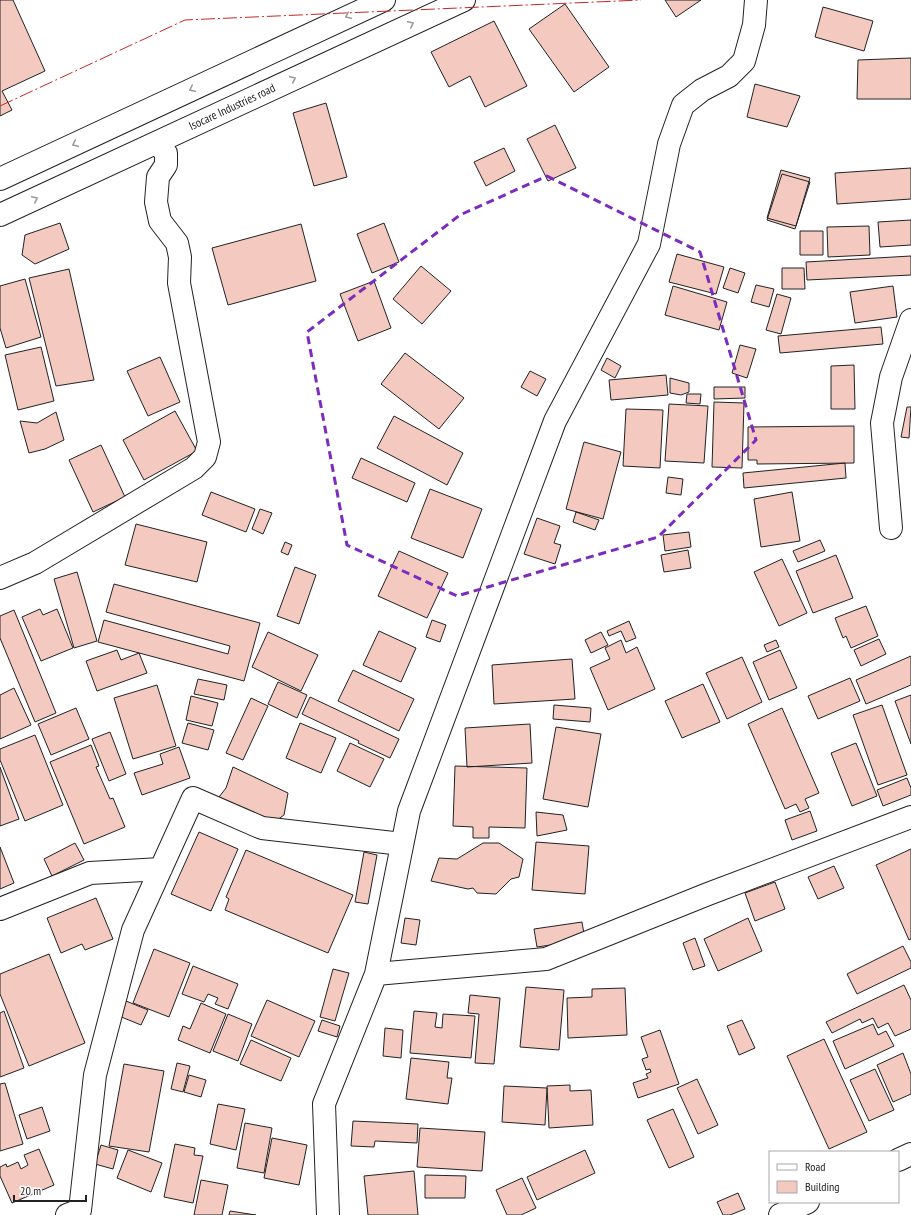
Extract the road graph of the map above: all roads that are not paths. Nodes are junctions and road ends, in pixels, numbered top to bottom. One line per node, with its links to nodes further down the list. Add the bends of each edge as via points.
1 (384, 0): 4 (street, one-way to 4)
2 (464, 0): 5 (street, Isocare Industries road, one-way to 2)
3 (756, 0): 13 (street, via 754,25 744,61 729,76 702,90 683,105 669,144 649,244 555,421 409,811)
4 (217, 77): 5 (street); 7 (street, one-way to 7)
5 (234, 106): 6 (street, Isocare Industries road)
6 (157, 143): 8 (street, Isocare Industries road, one-way to 6); 11 (street, via 166,153 166,165 158,177 156,202 160,221 177,243 180,257 179,283 209,442 205,456 194,468 35,563)
7 (0, 180)
8 (0, 215)
9 (910, 324): 10 (street, via 891,378 882,423)
10 (891, 528)
11 (0, 578)
12 (911, 817): 16 (street, via 546,959)
13 (402, 844): 14 (street, via 262,828 194,798); 16 (street)
14 (161, 870): 15 (street, via 90,872); 20 (street, via 133,930 94,1075 80,1210)
15 (0, 909)
16 (376, 974): 21 (street, via 324,1104)
17 (911, 1154): 18 (street)
18 (899, 1160)
19 (806, 1203): 22 (street)
20 (67, 1215)
21 (328, 1215)
22 (780, 1215)

